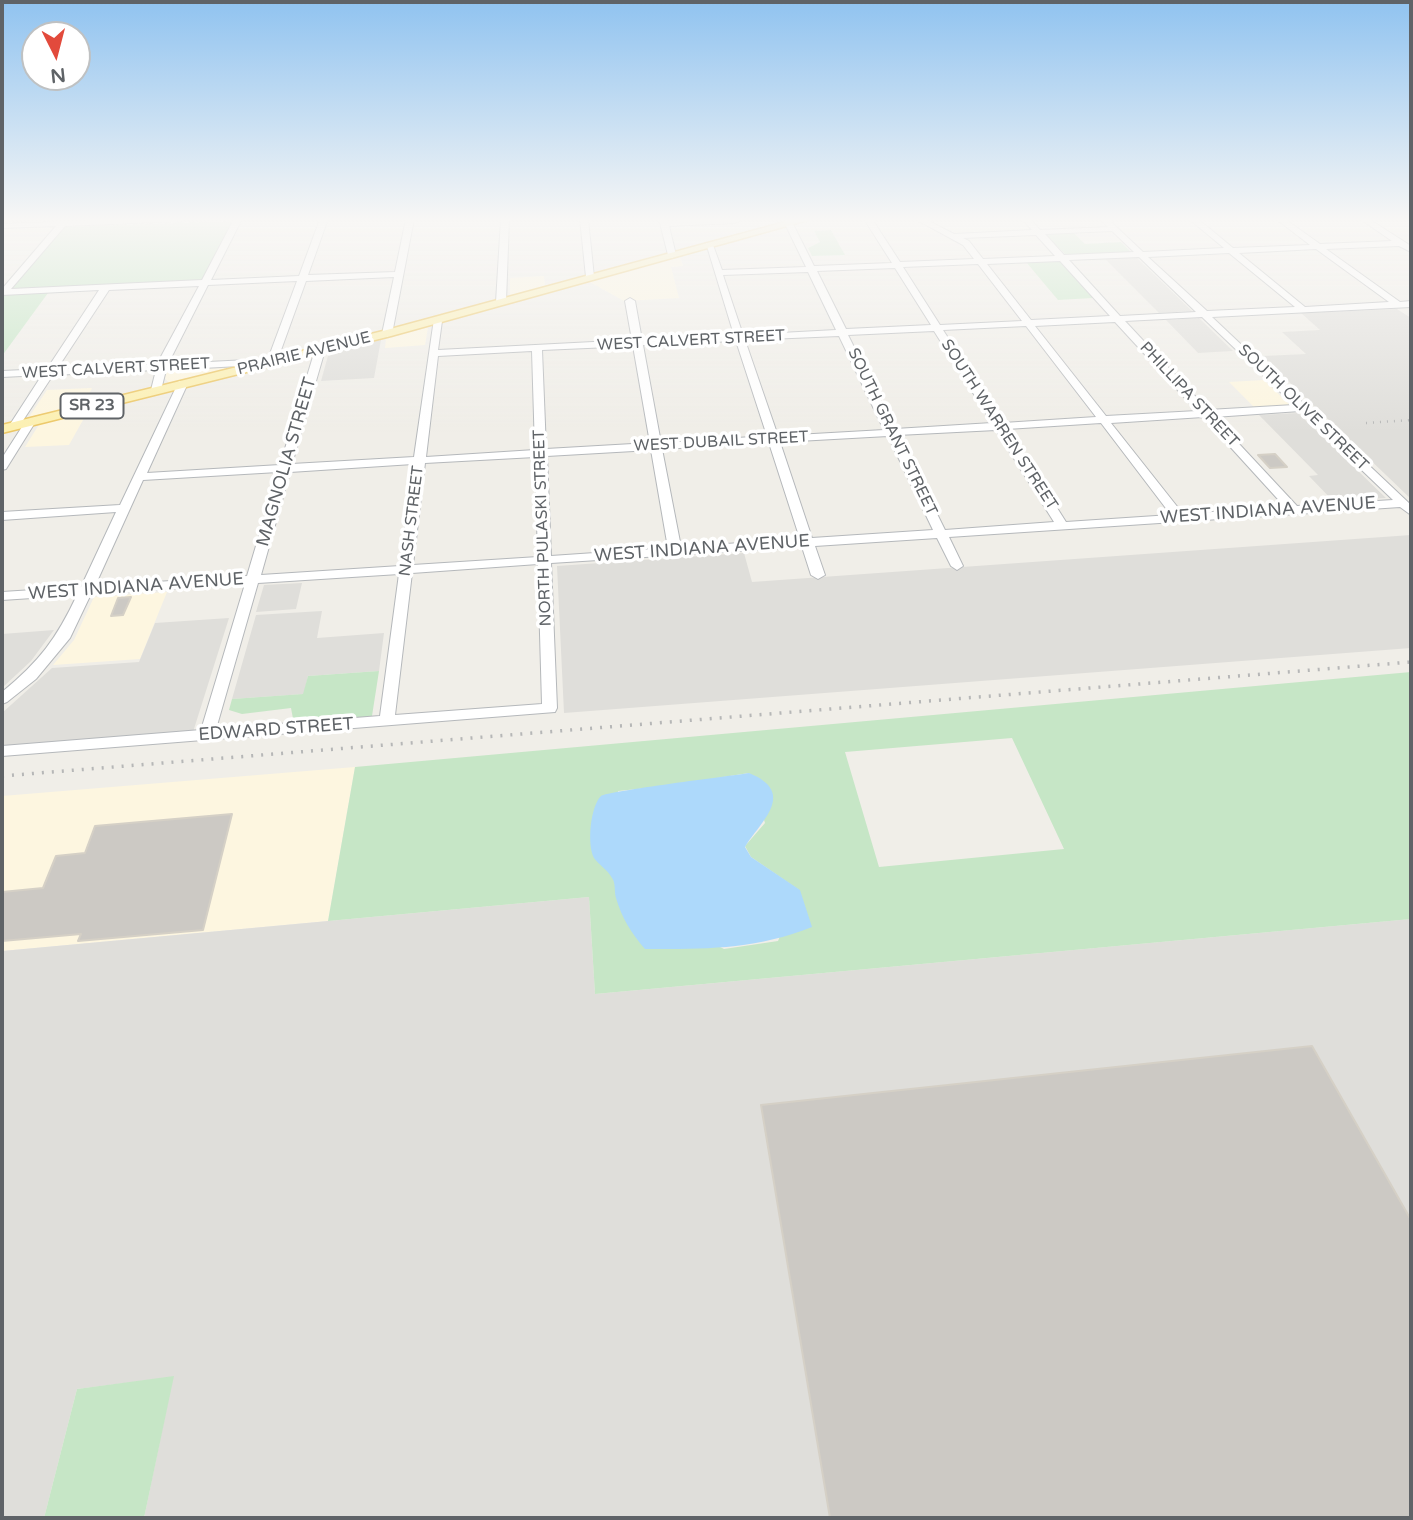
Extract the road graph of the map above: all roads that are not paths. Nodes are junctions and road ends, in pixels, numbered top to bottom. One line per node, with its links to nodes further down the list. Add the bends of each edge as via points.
1 (46, 290): 16 (street)
2 (104, 290): 36 (street)
3 (201, 290): 35 (street)
4 (299, 290): 34 (street)
5 (395, 290): 28 (street)
6 (502, 290): 18 (street)
7 (544, 290): 18 (main road, PRAIRIE AVENUE / SR 23)
8 (724, 290): 29 (street)
9 (822, 290): 27 (street, SOUTH GRANT STREET)
10 (913, 290): 26 (street, SOUTH WARREN STREET)
11 (1002, 290): 25 (street)
12 (1091, 290): 23 (street, PHILLIPA STREET)
13 (1178, 290): 22 (street, SOUTH OLIVE STREET)
14 (1280, 290): 21 (street)
15 (1377, 290): 20 (street)
16 (3, 292)
17 (630, 301): 30 (street)
18 (502, 302): 24 (main road, PRAIRIE AVENUE / SR 23)
19 (1411, 304): 20 (street, WEST CALVERT STREET)
20 (1398, 305): 21 (street, WEST CALVERT STREET)
21 (1304, 310): 22 (street, WEST CALVERT STREET)
22 (1205, 315): 23 (street, WEST CALVERT STREET); 40 (street, SOUTH OLIVE STREET)
23 (1118, 319): 25 (street, WEST CALVERT STREET); 41 (street, PHILLIPA STREET)
24 (437, 321): 28 (main road, PRAIRIE AVENUE / SR 23); 33 (street, NASH STREET)
25 (1028, 324): 26 (street, WEST CALVERT STREET); 42 (street)
26 (937, 328): 27 (street, WEST CALVERT STREET); 44 (street, SOUTH WARREN STREET)
27 (843, 333): 29 (street, WEST CALVERT STREET); 46 (street, SOUTH GRANT STREET)
28 (387, 334): 32 (main road, PRAIRIE AVENUE / SR 23)
29 (740, 338): 30 (street, WEST CALVERT STREET); 47 (street)
30 (638, 343): 31 (street, WEST CALVERT STREET); 48 (street)
31 (537, 348): 33 (street, WEST CALVERT STREET); 49 (street, NORTH PULASKI STREET)
32 (320, 350): 34 (main road, PRAIRIE AVENUE / SR 23); 52 (street, MAGNOLIA STREET)
33 (433, 353): 50 (street, NASH STREET)
34 (272, 362): 35 (street, WEST CALVERT STREET); 38 (main road, PRAIRIE AVENUE / SR 23)
35 (162, 366): 36 (street, WEST CALVERT STREET); 39 (street)
36 (49, 372): 37 (street, WEST CALVERT STREET); 45 (street)
37 (2, 374)
38 (183, 383): 39 (main road, PRAIRIE AVENUE / SR 23); 53 (street)
39 (156, 390): 43 (main road, PRAIRIE AVENUE / SR 23)
40 (1304, 408): 41 (street, WEST DUBAIL STREET); 54 (street, SOUTH OLIVE STREET)
41 (1206, 414): 42 (street, WEST DUBAIL STREET); 56 (street, PHILLIPA STREET)
42 (1104, 420): 44 (street, WEST DUBAIL STREET); 58 (street)
43 (31, 421): 45 (main road, PRAIRIE AVENUE / SR 23); 51 (street)
44 (1000, 426): 46 (street, WEST DUBAIL STREET); 59 (street, SOUTH WARREN STREET)
45 (8, 427)
46 (892, 433): 47 (street, WEST DUBAIL STREET); 60 (street, SOUTH GRANT STREET)
47 (774, 439): 48 (street, WEST DUBAIL STREET); 61 (street)
48 (656, 446): 49 (street, WEST DUBAIL STREET); 62 (street)
49 (540, 453): 50 (street, WEST DUBAIL STREET); 63 (street, NORTH PULASKI STREET)
50 (419, 460): 52 (street, WEST DUBAIL STREET); 65 (street, NASH STREET)
51 (2, 467)
52 (286, 468): 53 (street, WEST DUBAIL STREET); 67 (street, MAGNOLIA STREET)
53 (139, 477): 55 (street)
54 (1407, 507): 56 (street, WEST INDIANA AVENUE)
55 (124, 508): 57 (street); 68 (street)
56 (1294, 509): 58 (street, WEST INDIANA AVENUE)
57 (2, 516)
58 (1179, 517): 59 (street, WEST INDIANA AVENUE)
59 (1062, 525): 60 (street, WEST INDIANA AVENUE)
60 (941, 533): 61 (street, WEST INDIANA AVENUE); 64 (street, SOUTH GRANT STREET)
61 (807, 542): 62 (street, WEST INDIANA AVENUE); 66 (street)
62 (675, 551): 63 (street, WEST INDIANA AVENUE)
63 (544, 559): 65 (street, WEST INDIANA AVENUE); 71 (street, NORTH PULASKI STREET)
64 (957, 566)
65 (406, 569): 67 (street, WEST INDIANA AVENUE); 72 (street, NASH STREET)
66 (818, 575)
67 (253, 579): 68 (street, WEST INDIANA AVENUE); 73 (street, MAGNOLIA STREET)
68 (86, 590): 69 (street, WEST INDIANA AVENUE); 70 (street, via 51,654)
69 (2, 596)
70 (2, 699)
71 (550, 708): 72 (street, EDWARD STREET)
72 (387, 721): 73 (street, EDWARD STREET)
73 (207, 735): 74 (street, EDWARD STREET)
74 (2, 751)

